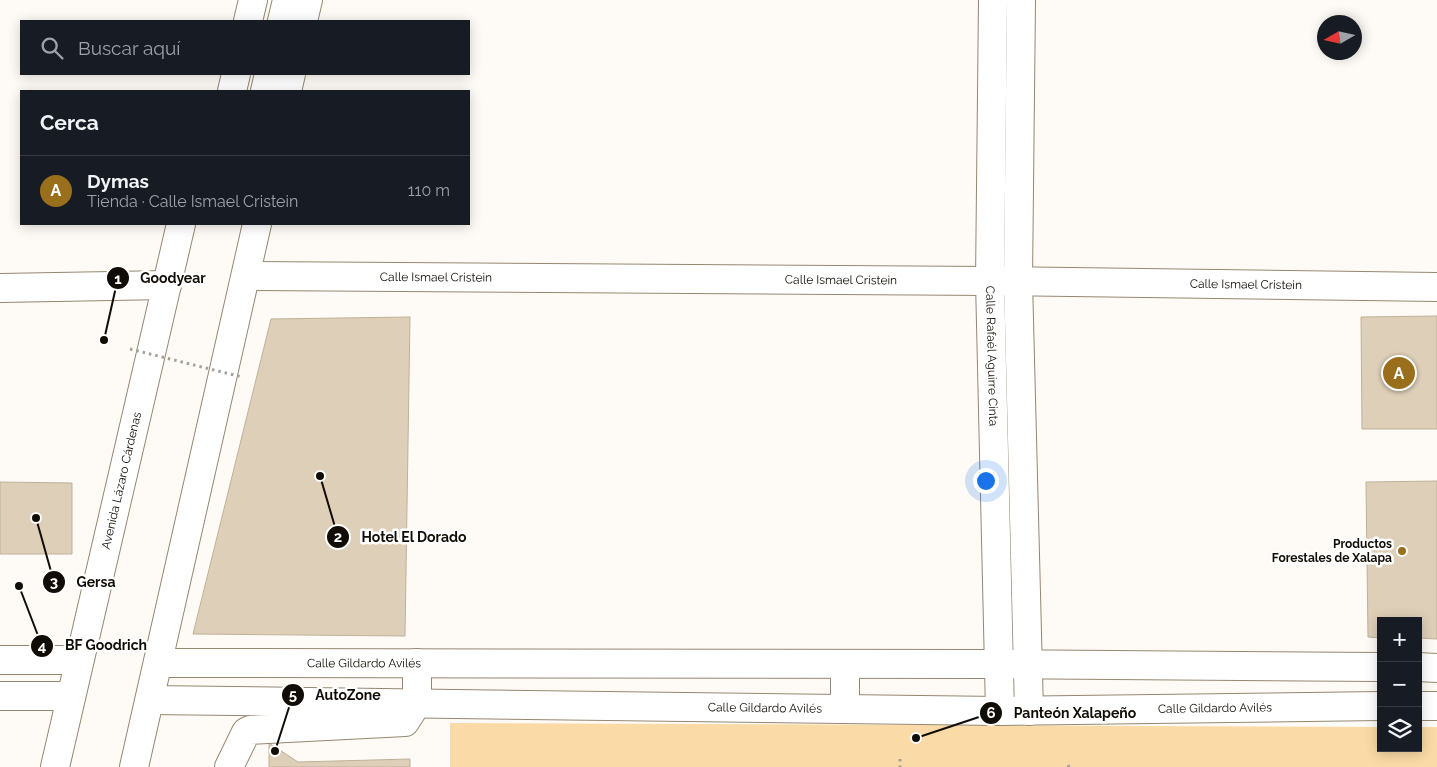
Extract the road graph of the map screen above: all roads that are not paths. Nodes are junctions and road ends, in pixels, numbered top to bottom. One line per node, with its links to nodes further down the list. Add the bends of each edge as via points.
1 (234, 0): 7 (main road)
2 (253, 0): 8 (main road)
3 (287, 0): 9 (main road)
4 (308, 0): 10 (main road)
5 (993, 0): 22 (main road, Calle Rafaél Aguirre Cinta)
6 (1022, 0): 23 (main road)
7 (229, 20)
8 (248, 20)
9 (282, 20)
10 (303, 20)
11 (217, 75): 15 (main road)
12 (236, 75): 16 (main road)
13 (270, 75): 17 (main road)
14 (291, 75): 18 (main road)
15 (212, 90)
16 (232, 90)
17 (265, 90)
18 (287, 90)
19 (181, 225): 24 (main road, Avenida Lázaro Cárdenas)
20 (257, 225): 21 (main road)
21 (246, 276): 22 (main road, Calle Ismael Cristein); 29 (main road)
22 (990, 281): 23 (main road, Calle Ismael Cristein); 32 (main road, Calle Rafaél Aguirre Cinta)
23 (1018, 281): 25 (main road, Calle Ismael Cristein); 33 (main road)
24 (167, 285): 26 (main road); 28 (main road, Avenida Lázaro Cárdenas)
25 (1437, 287)
26 (0, 288)
27 (0, 660): 28 (main road)
28 (79, 660): 38 (main road, Avenida Lázaro Cárdenas)
29 (158, 663): 30 (main road, Calle Gildardo Avilés); 39 (main road)
30 (416, 664): 31 (main road, Calle Gildardo Avilés); 40 (main road)
31 (845, 664): 32 (main road, Calle Gildardo Avilés); 44 (main road)
32 (1000, 664): 33 (main road, Calle Gildardo Avilés); 45 (main road, Calle Rafaél Aguirre Cinta)
33 (1028, 664): 34 (main road, Calle Gildardo Avilés); 46 (main road)
34 (1377, 667)
35 (1422, 667): 36 (main road)
36 (1437, 668)
37 (0, 696): 38 (main road)
38 (71, 696): 47 (main road, Avenida Lázaro Cárdenas)
39 (150, 700): 40 (main road, Calle Gildardo Avilés); 48 (main road)
40 (417, 703): 44 (main road, Calle Gildardo Avilés); 49 (main road, via 402,723 250,730)
41 (1377, 706): 46 (main road, Calle Gildardo Avilés)
42 (1422, 706): 43 (main road)
43 (1437, 706)
44 (845, 709): 45 (main road, Calle Gildardo Avilés)
45 (1000, 711): 46 (main road, Calle Gildardo Avilés)
46 (1029, 711)
47 (55, 767)
48 (134, 767)
49 (229, 767)

